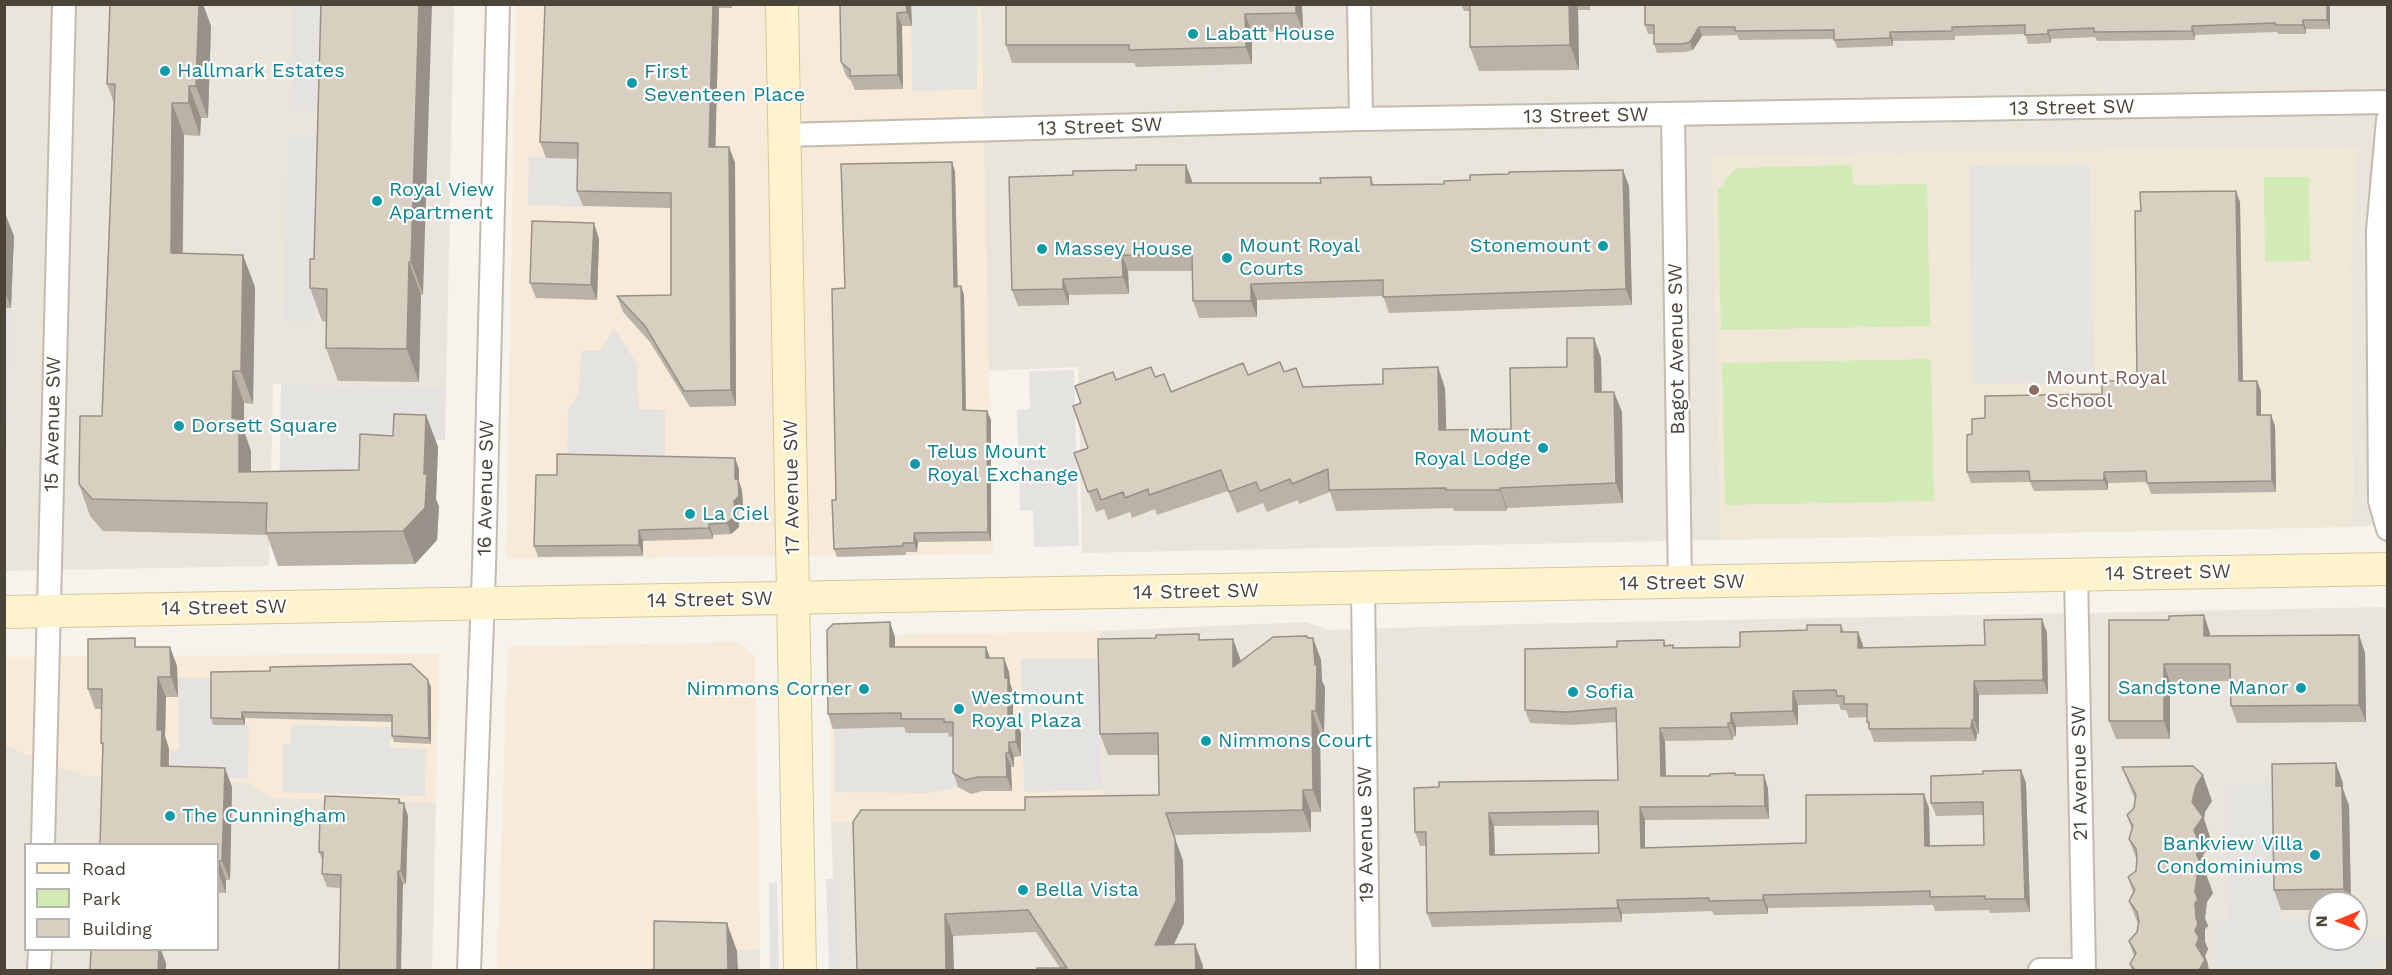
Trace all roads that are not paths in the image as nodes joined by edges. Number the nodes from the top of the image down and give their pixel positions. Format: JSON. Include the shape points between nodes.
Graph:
{"nodes":[{"id":1,"x":64,"y":4,"type":"edge"},
{"id":2,"x":498,"y":4,"type":"edge"},
{"id":3,"x":782,"y":4,"type":"edge"},
{"id":4,"x":1359,"y":4,"type":"edge"},
{"id":5,"x":2388,"y":102,"type":"edge"},
{"id":6,"x":1673,"y":115,"type":"junction"},
{"id":7,"x":1361,"y":120,"type":"junction"},
{"id":8,"x":2388,"y":120,"type":"edge"},
{"id":9,"x":785,"y":135,"type":"junction"},
{"id":10,"x":2388,"y":529,"type":"edge"},
{"id":11,"x":2388,"y":569,"type":"edge"},
{"id":12,"x":2076,"y":575,"type":"junction"},
{"id":13,"x":1680,"y":582,"type":"junction"},
{"id":14,"x":1363,"y":589,"type":"junction"},
{"id":15,"x":794,"y":598,"type":"junction"},
{"id":16,"x":483,"y":604,"type":"junction"},
{"id":17,"x":48,"y":611,"type":"junction"},
{"id":18,"x":4,"y":612,"type":"edge"},
{"id":19,"x":43,"y":843,"type":"edge"},
{"id":20,"x":40,"y":951,"type":"edge"},
{"id":21,"x":39,"y":970,"type":"edge"},
{"id":22,"x":470,"y":970,"type":"edge"},
{"id":23,"x":800,"y":970,"type":"edge"},
{"id":24,"x":1368,"y":970,"type":"edge"},
{"id":25,"x":2040,"y":970,"type":"edge"},
{"id":26,"x":2084,"y":970,"type":"edge"}],
"edges":[{"from":1,"to":17,"type":"street","name":"15 Avenue SW"},
{"from":2,"to":16,"type":"street","name":"16 Avenue SW"},
{"from":3,"to":9,"type":"main road","name":"17 Avenue SW"},
{"from":4,"to":7,"type":"street"},
{"from":5,"to":6,"type":"street","name":"13 Street SW"},
{"from":6,"to":7,"type":"street","name":"13 Street SW"},
{"from":6,"to":13,"type":"street","name":"Bagot Avenue SW"},
{"from":7,"to":9,"type":"street","name":"13 Street SW"},
{"from":8,"to":10,"type":"street","via":[[2378,231],[2380,501]]},
{"from":9,"to":15,"type":"main road","name":"17 Avenue SW"},
{"from":11,"to":12,"type":"main road","name":"14 Street SW"},
{"from":12,"to":13,"type":"main road","name":"14 Street SW"},
{"from":12,"to":26,"type":"street","name":"21 Avenue SW"},
{"from":13,"to":14,"type":"main road","name":"14 Street SW"},
{"from":14,"to":15,"type":"main road","name":"14 Street SW"},
{"from":14,"to":24,"type":"street","name":"19 Avenue SW"},
{"from":15,"to":16,"type":"main road","name":"14 Street SW"},
{"from":15,"to":23,"type":"main road","name":"17 Avenue SW"},
{"from":16,"to":17,"type":"main road","name":"14 Street SW"},
{"from":16,"to":22,"type":"street","name":"16 Avenue SW"},
{"from":17,"to":18,"type":"main road","name":"14 Street SW"},
{"from":17,"to":19,"type":"street","name":"15 Avenue SW"},
{"from":20,"to":21,"type":"street"},
{"from":25,"to":26,"type":"street"}]}
